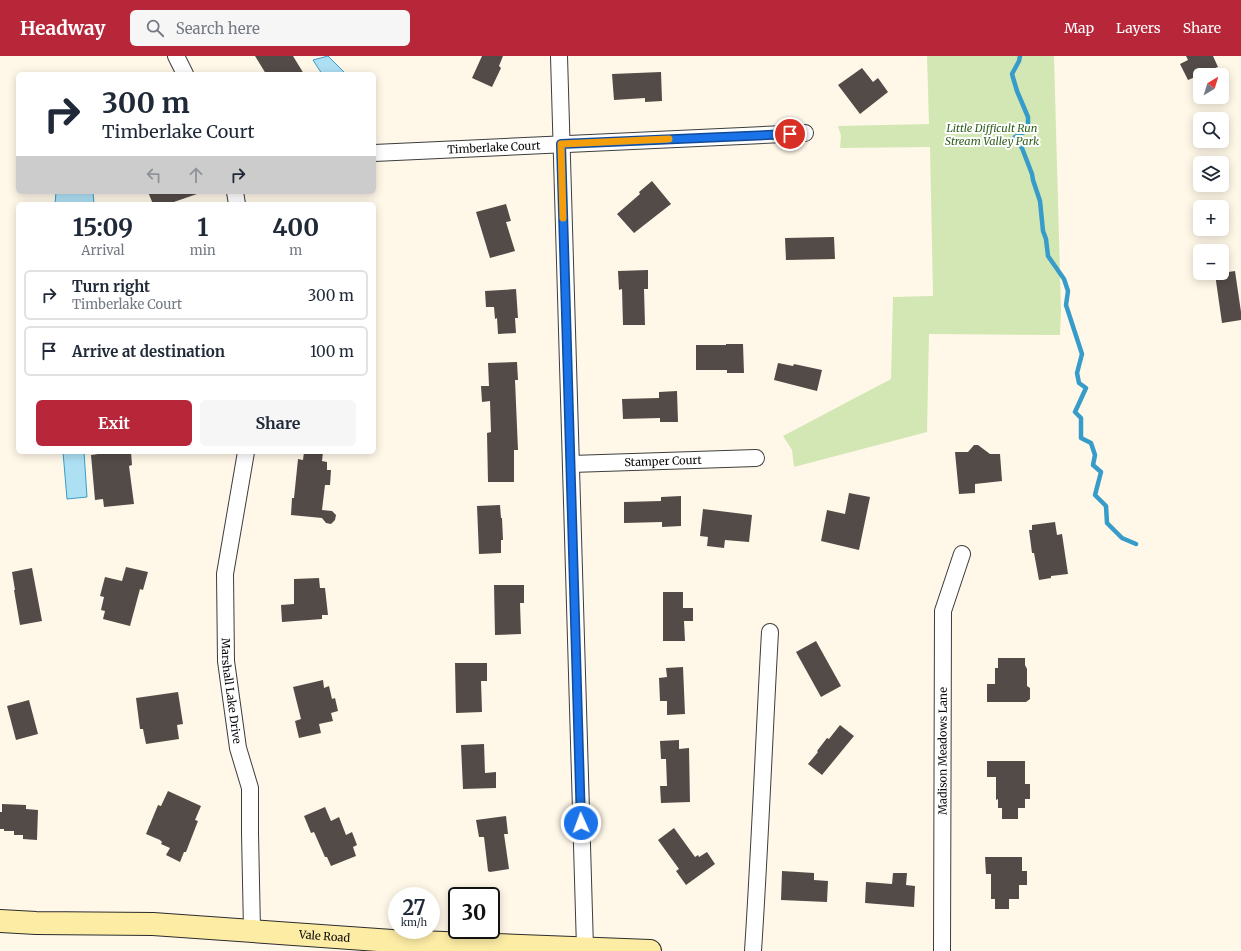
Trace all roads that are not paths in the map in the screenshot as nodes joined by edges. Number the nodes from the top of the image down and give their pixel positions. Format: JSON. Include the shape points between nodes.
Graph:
{"nodes":[{"id":1,"x":176,"y":56,"type":"edge"},
{"id":2,"x":558,"y":56,"type":"edge"},
{"id":3,"x":184,"y":72,"type":"edge"},
{"id":4,"x":805,"y":133,"type":"dead end"},
{"id":5,"x":561,"y":144,"type":"junction"},
{"id":6,"x":376,"y":153,"type":"edge"},
{"id":7,"x":246,"y":454,"type":"edge"},
{"id":8,"x":756,"y":458,"type":"dead end"},
{"id":9,"x":571,"y":464,"type":"junction"},
{"id":10,"x":962,"y":554,"type":"dead end"},
{"id":11,"x":770,"y":632,"type":"dead end"},
{"id":12,"x":0,"y":921,"type":"edge"},
{"id":13,"x":252,"y":930,"type":"junction"},
{"id":14,"x":391,"y":946,"type":"edge"},
{"id":15,"x":585,"y":948,"type":"junction"},
{"id":16,"x":650,"y":951,"type":"edge"},
{"id":17,"x":753,"y":951,"type":"edge"},
{"id":18,"x":942,"y":951,"type":"edge"}],
"edges":[{"from":1,"to":3,"type":"street"},
{"from":2,"to":5,"type":"street"},
{"from":4,"to":5,"type":"street","name":"Timberlake Court"},
{"from":5,"to":6,"type":"street","name":"Timberlake Court"},
{"from":5,"to":9,"type":"street"},
{"from":7,"to":13,"type":"street","name":"Marshall Lake Drive","via":[[225,574],[226,661],[238,748],[250,788]]},
{"from":8,"to":9,"type":"street","name":"Stamper Court"},
{"from":9,"to":15,"type":"street"},
{"from":10,"to":18,"type":"street","name":"Madison Meadows Lane","via":[[943,611]]},
{"from":11,"to":17,"type":"street"},
{"from":12,"to":13,"type":"main road","name":"Vale Road","via":[[153,924]]},
{"from":13,"to":14,"type":"main road","name":"Vale Road"},
{"from":14,"to":15,"type":"main road","name":"Vale Road"},
{"from":15,"to":16,"type":"main road","name":"Vale Road"}]}
